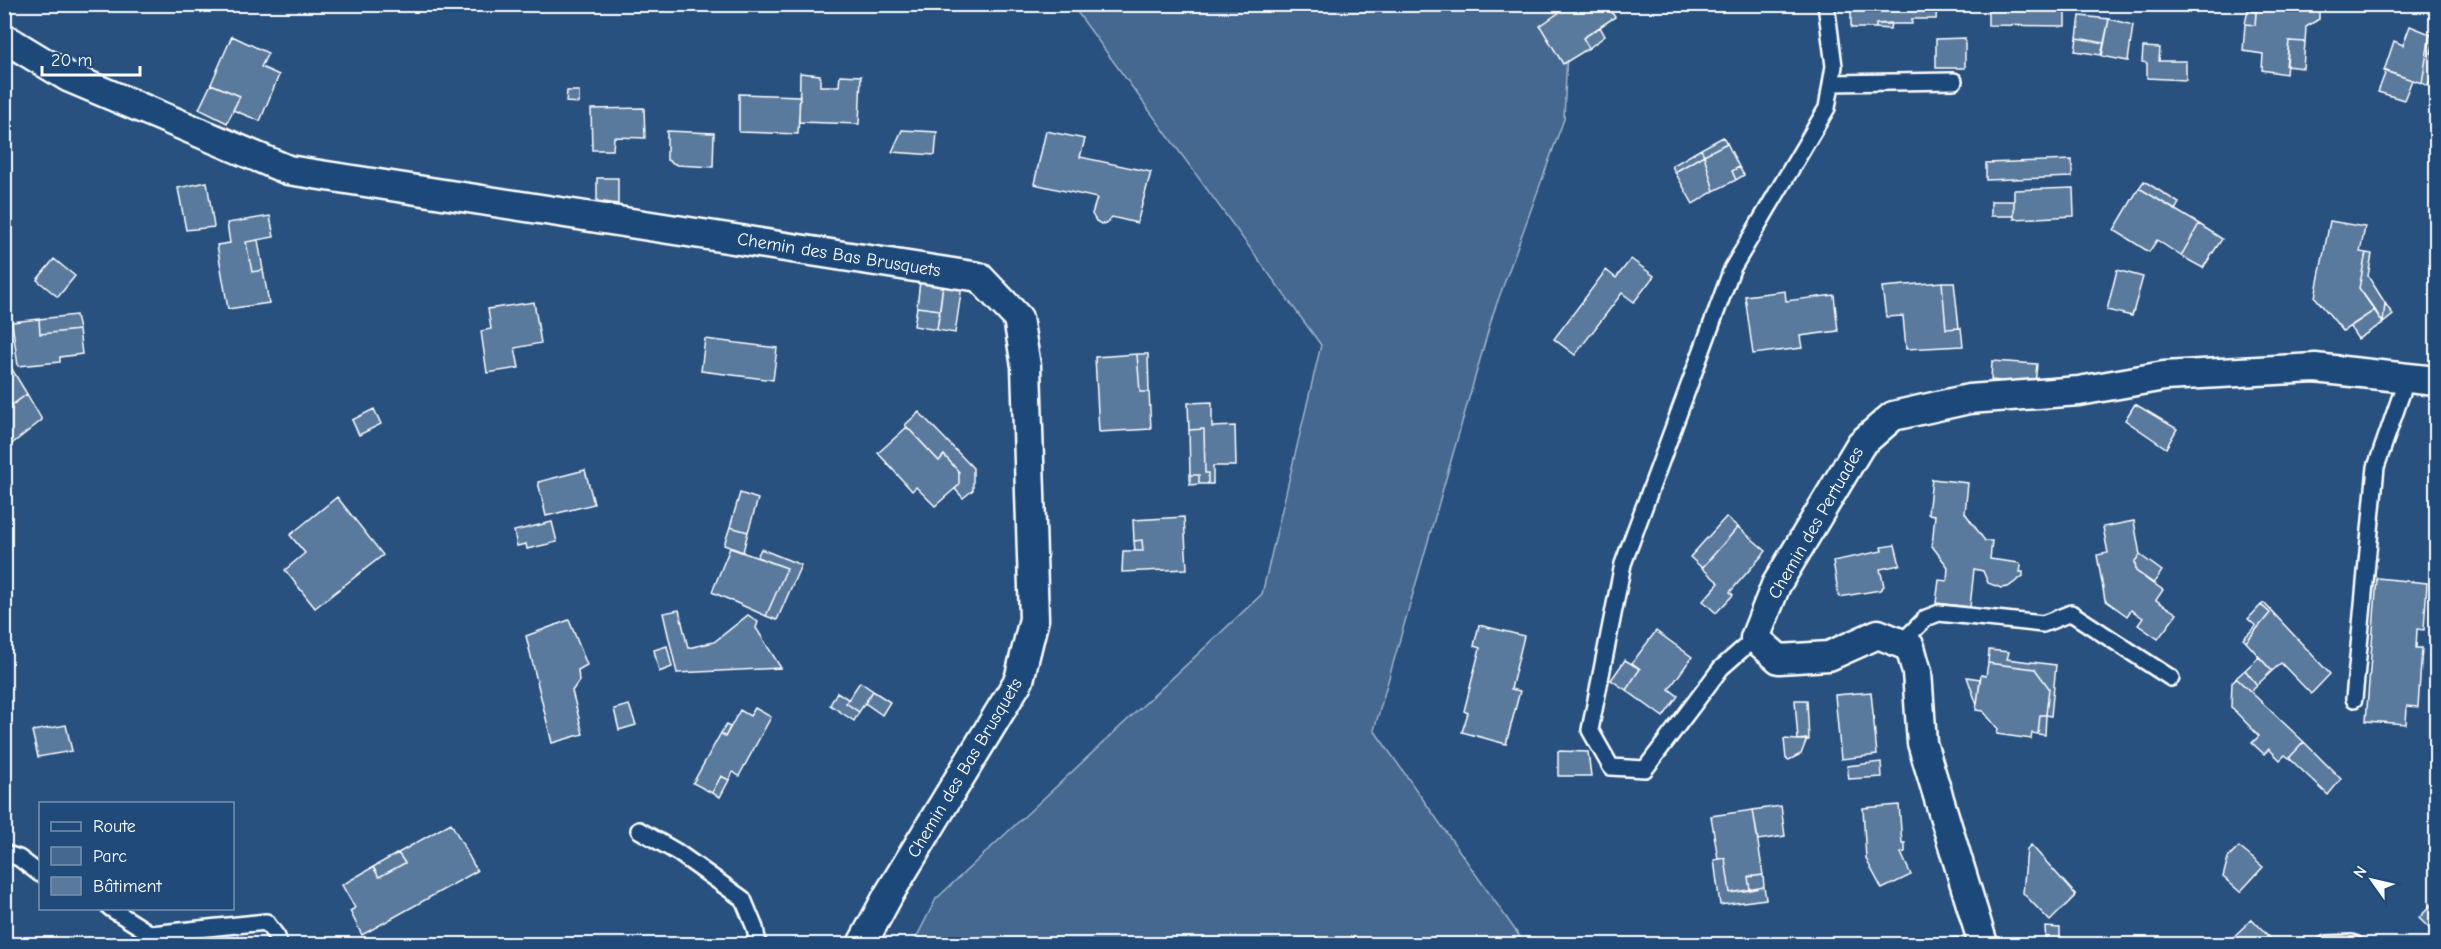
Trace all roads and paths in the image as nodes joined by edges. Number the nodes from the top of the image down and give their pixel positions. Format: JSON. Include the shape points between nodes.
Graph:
{"nodes":[{"id":1,"x":1826,"y":4,"type":"edge"},
{"id":2,"x":4,"y":38,"type":"edge"},
{"id":3,"x":1954,"y":81,"type":"dead end"},
{"id":4,"x":1832,"y":83,"type":"junction"},
{"id":5,"x":2407,"y":378,"type":"junction"},
{"id":6,"x":2436,"y":381,"type":"edge"},
{"id":7,"x":1755,"y":638,"type":"junction"},
{"id":8,"x":1901,"y":643,"type":"junction"},
{"id":9,"x":2171,"y":678,"type":"dead end"},
{"id":10,"x":2354,"y":699,"type":"dead end"},
{"id":11,"x":639,"y":830,"type":"dead end"},
{"id":12,"x":4,"y":853,"type":"edge"},
{"id":13,"x":39,"y":873,"type":"edge"},
{"id":14,"x":112,"y":910,"type":"edge"},
{"id":15,"x":279,"y":945,"type":"edge"},
{"id":16,"x":758,"y":945,"type":"edge"},
{"id":17,"x":862,"y":945,"type":"edge"},
{"id":18,"x":1983,"y":945,"type":"edge"},
{"id":19,"x":2326,"y":945,"type":"edge"},
{"id":20,"x":2355,"y":945,"type":"edge"}],
"edges":[{"from":1,"to":4,"type":"lane","via":[[1834,66]]},
{"from":2,"to":17,"type":"street","name":"Chemin des Bas Brusquets","via":[[68,77],[288,170],[979,277],[1018,318],[1026,366],[1034,619],[1019,680]]},
{"from":3,"to":4,"type":"lane"},
{"from":4,"to":7,"type":"lane","via":[[1827,108],[1732,269],[1623,564],[1590,730],[1611,767],[1645,769],[1721,668]]},
{"from":5,"to":6,"type":"street","name":"Chemin des Pertuades"},
{"from":5,"to":7,"type":"street","name":"Chemin des Pertuades","via":[[2315,368],[2164,376],[2079,391],[1969,399],[1893,416],[1861,444],[1776,585]]},
{"from":5,"to":10,"type":"lane","via":[[2376,467]]},
{"from":7,"to":8,"type":"street","via":[[1779,659],[1829,656],[1878,634]]},
{"from":8,"to":9,"type":"lane","via":[[1926,618],[1939,613],[2043,624],[2071,613]]},
{"from":8,"to":18,"type":"street","via":[[1910,647],[1917,672],[1922,743]]},
{"from":11,"to":16,"type":"lane","via":[[743,899]]},
{"from":12,"to":13,"type":"lane","via":[[19,858]]},
{"from":14,"to":15,"type":"lane","via":[[151,934],[266,922]]},
{"from":19,"to":20,"type":"lane"}]}
